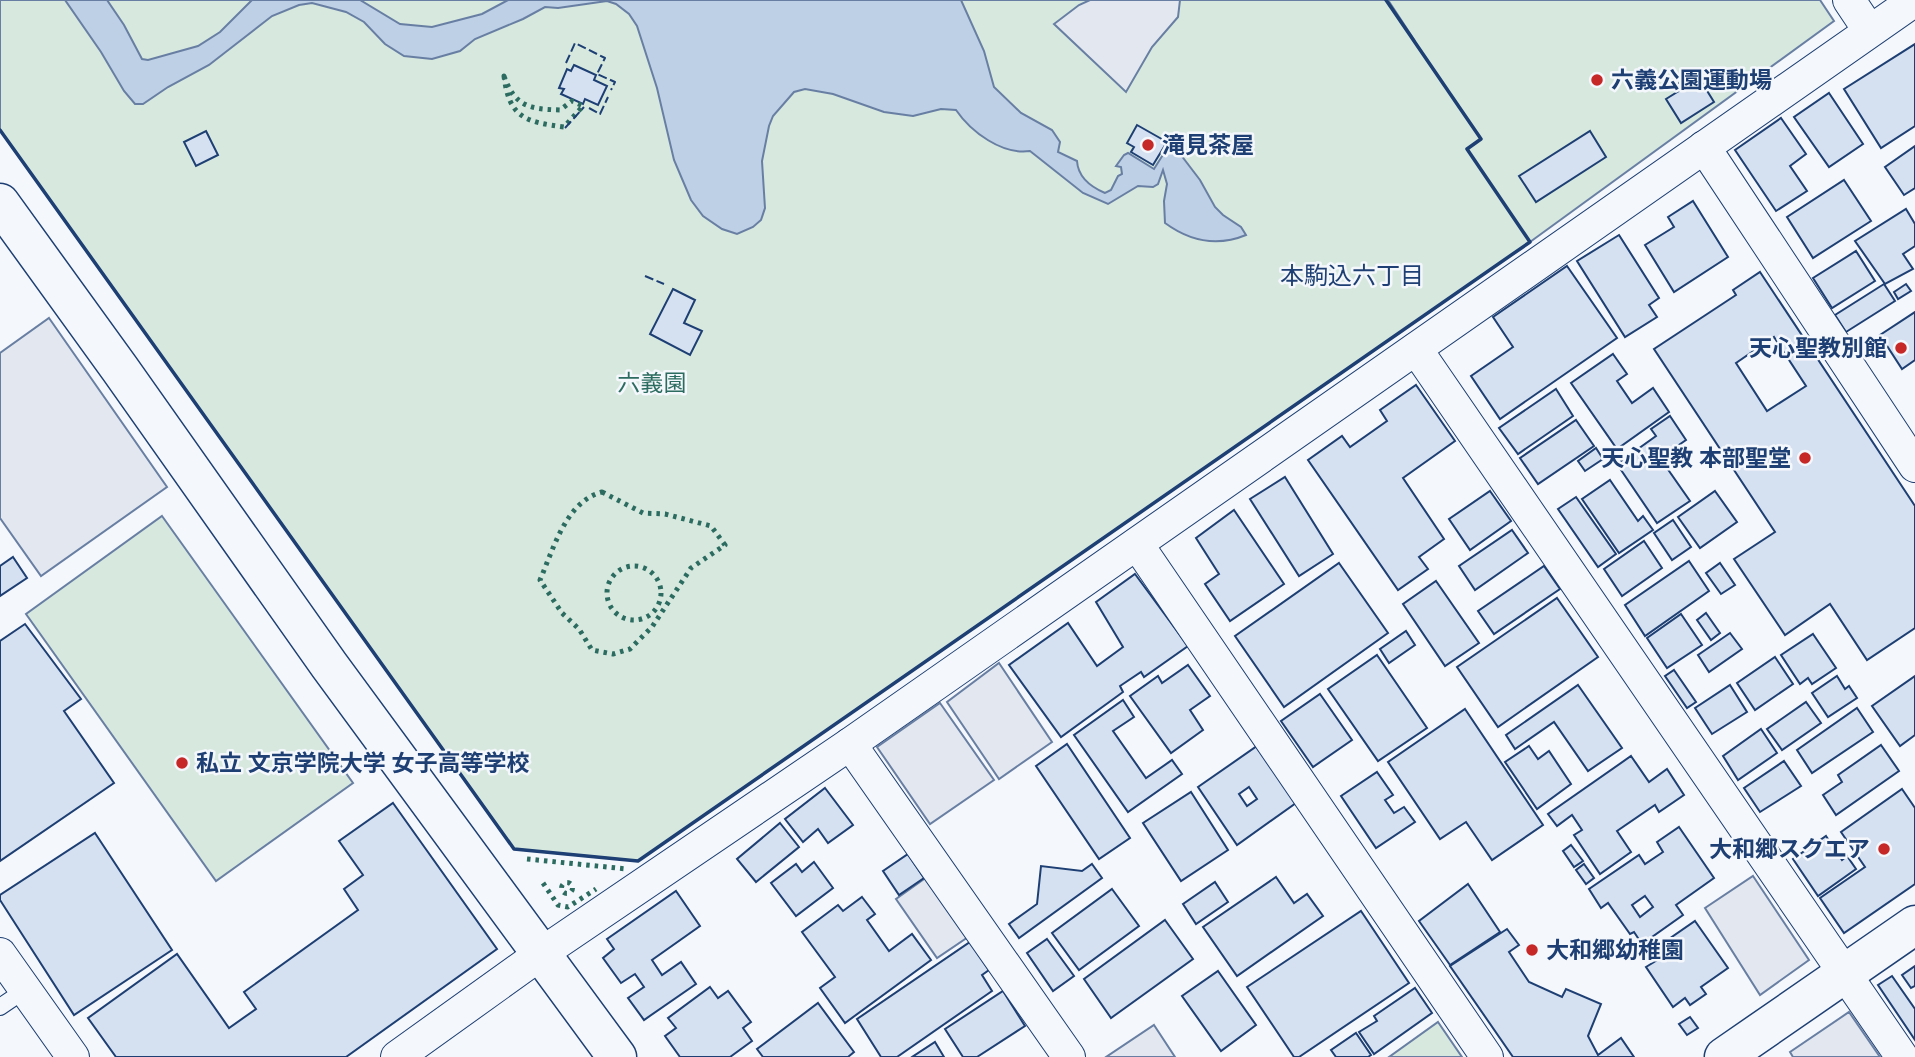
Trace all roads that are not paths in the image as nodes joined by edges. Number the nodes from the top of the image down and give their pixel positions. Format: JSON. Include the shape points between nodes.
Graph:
{"nodes":[{"id":1,"x":1849,"y":0,"type":"edge"},
{"id":2,"x":1915,"y":0,"type":"edge"},
{"id":3,"x":1869,"y":30,"type":"junction"},
{"id":4,"x":1704,"y":147,"type":"junction"},
{"id":5,"x":0,"y":203,"type":"edge"},
{"id":6,"x":1416,"y":349,"type":"junction"},
{"id":7,"x":1915,"y":466,"type":"edge"},
{"id":8,"x":1138,"y":544,"type":"junction"},
{"id":9,"x":850,"y":744,"type":"junction"},
{"id":10,"x":1915,"y":925,"type":"edge"},
{"id":11,"x":542,"y":953,"type":"junction"},
{"id":12,"x":0,"y":954,"type":"edge"},
{"id":13,"x":1845,"y":973,"type":"junction"},
{"id":14,"x":13,"y":998,"type":"edge"},
{"id":15,"x":73,"y":1057,"type":"edge"},
{"id":16,"x":397,"y":1057,"type":"edge"},
{"id":17,"x":617,"y":1057,"type":"edge"},
{"id":18,"x":1069,"y":1057,"type":"edge"},
{"id":19,"x":1487,"y":1057,"type":"edge"},
{"id":20,"x":1724,"y":1057,"type":"edge"},
{"id":21,"x":1902,"y":1057,"type":"edge"}],
"edges":[{"from":1,"to":3,"type":"street"},
{"from":2,"to":3,"type":"street"},
{"from":3,"to":4,"type":"street"},
{"from":4,"to":6,"type":"street"},
{"from":4,"to":7,"type":"street"},
{"from":5,"to":11,"type":"street","via":[[329,665]]},
{"from":6,"to":8,"type":"street"},
{"from":6,"to":13,"type":"street"},
{"from":8,"to":9,"type":"street"},
{"from":8,"to":19,"type":"street"},
{"from":9,"to":11,"type":"street"},
{"from":9,"to":18,"type":"street"},
{"from":10,"to":13,"type":"street"},
{"from":11,"to":16,"type":"street"},
{"from":11,"to":17,"type":"street"},
{"from":12,"to":14,"type":"street"},
{"from":13,"to":20,"type":"street"},
{"from":13,"to":21,"type":"street"},
{"from":14,"to":15,"type":"street"}]}
